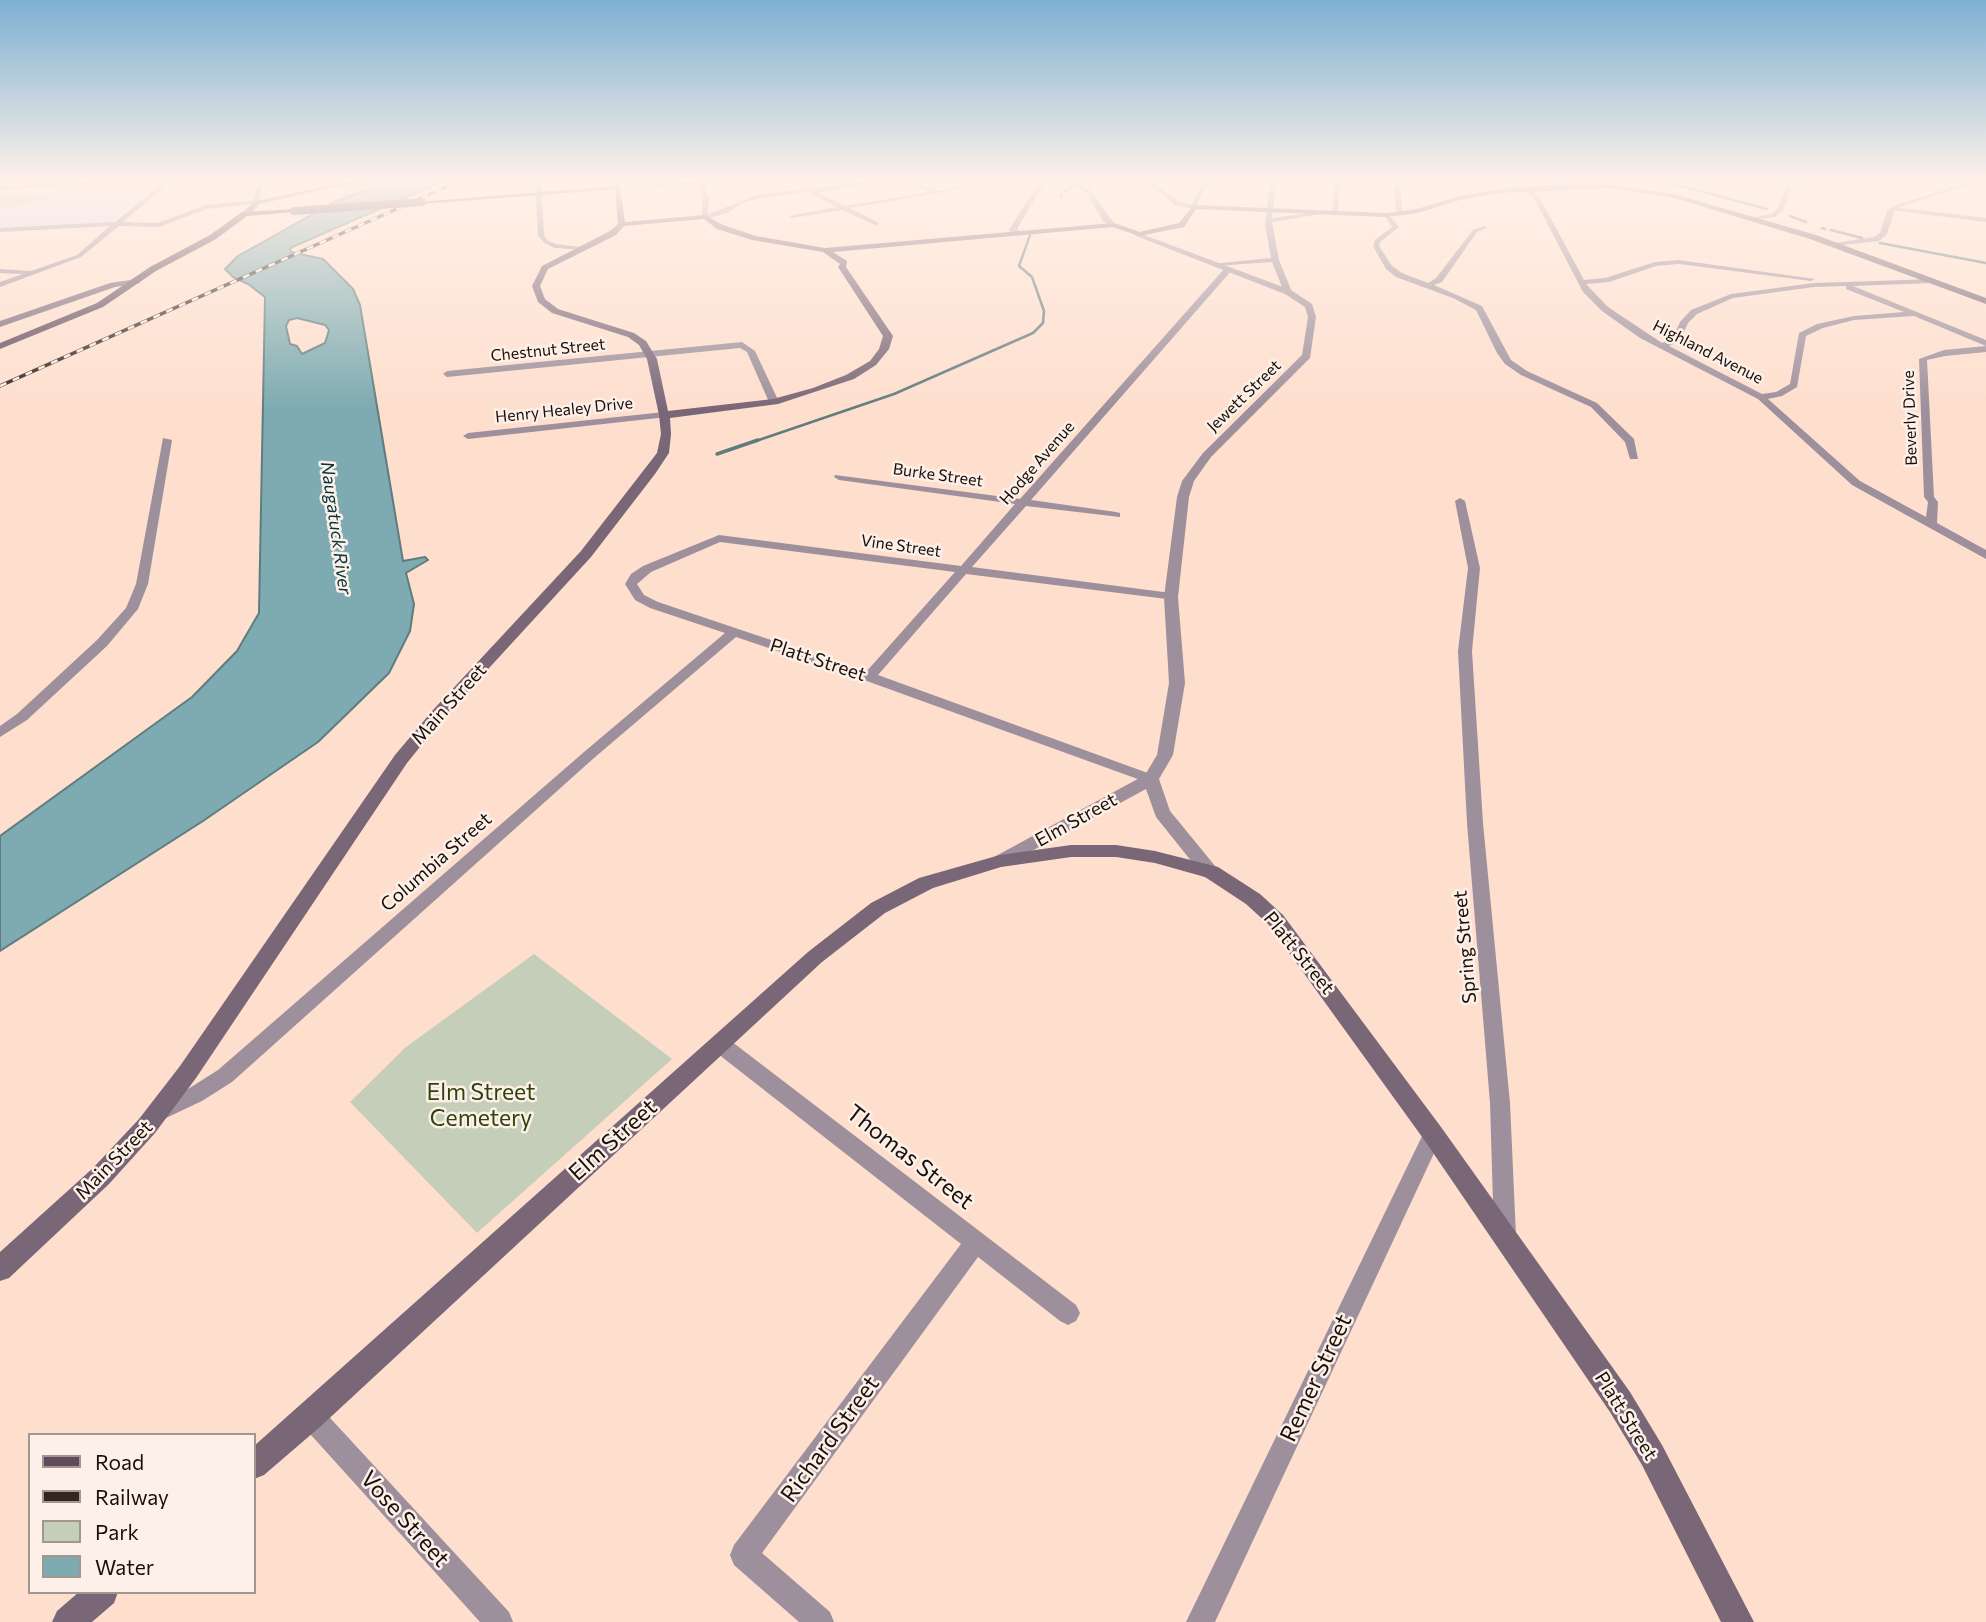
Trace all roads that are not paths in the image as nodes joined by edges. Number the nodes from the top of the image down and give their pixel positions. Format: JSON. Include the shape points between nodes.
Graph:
{"nodes":[{"id":1,"x":75,"y":258,"type":"edge"},
{"id":2,"x":174,"y":258,"type":"edge"},
{"id":3,"x":562,"y":258,"type":"edge"},
{"id":4,"x":828,"y":258,"type":"edge"},
{"id":5,"x":1198,"y":258,"type":"edge"},
{"id":6,"x":1384,"y":258,"type":"edge"},
{"id":7,"x":1455,"y":258,"type":"edge"},
{"id":8,"x":1569,"y":258,"type":"edge"},
{"id":9,"x":1869,"y":258,"type":"edge"},
{"id":10,"x":1275,"y":260,"type":"joint"},
{"id":11,"x":1214,"y":264,"type":"junction"},
{"id":12,"x":1228,"y":270,"type":"junction"},
{"id":13,"x":0,"y":271,"type":"edge"},
{"id":14,"x":37,"y":272,"type":"junction"},
{"id":15,"x":137,"y":281,"type":"junction"},
{"id":16,"x":1931,"y":281,"type":"junction"},
{"id":17,"x":1582,"y":282,"type":"junction"},
{"id":18,"x":1830,"y":284,"type":"junction"},
{"id":19,"x":1842,"y":284,"type":"junction"},
{"id":20,"x":0,"y":285,"type":"edge"},
{"id":21,"x":1428,"y":286,"type":"junction"},
{"id":22,"x":127,"y":288,"type":"junction"},
{"id":23,"x":96,"y":292,"type":"junction"},
{"id":24,"x":1288,"y":292,"type":"junction"},
{"id":25,"x":1986,"y":301,"type":"edge"},
{"id":26,"x":1913,"y":314,"type":"junction"},
{"id":27,"x":0,"y":324,"type":"edge"},
{"id":28,"x":1986,"y":343,"type":"edge"},
{"id":29,"x":0,"y":346,"type":"edge"},
{"id":30,"x":1662,"y":346,"type":"junction"},
{"id":31,"x":1986,"y":349,"type":"edge"},
{"id":32,"x":651,"y":353,"type":"junction"},
{"id":33,"x":447,"y":374,"type":"dead end"},
{"id":34,"x":1761,"y":397,"type":"junction"},
{"id":35,"x":774,"y":402,"type":"junction"},
{"id":36,"x":664,"y":415,"type":"junction"},
{"id":37,"x":468,"y":436,"type":"dead end"},
{"id":38,"x":167,"y":440,"type":"dead end"},
{"id":39,"x":1634,"y":457,"type":"dead end"},
{"id":40,"x":839,"y":477,"type":"dead end"},
{"id":41,"x":1929,"y":497,"type":"junction"},
{"id":42,"x":1460,"y":501,"type":"dead end"},
{"id":43,"x":1887,"y":501,"type":"junction"},
{"id":44,"x":1024,"y":503,"type":"junction"},
{"id":45,"x":1116,"y":515,"type":"dead end"},
{"id":46,"x":1931,"y":525,"type":"junction"},
{"id":47,"x":1986,"y":555,"type":"edge"},
{"id":48,"x":964,"y":570,"type":"junction"},
{"id":49,"x":635,"y":577,"type":"joint"},
{"id":50,"x":1171,"y":597,"type":"junction"},
{"id":51,"x":733,"y":633,"type":"junction"},
{"id":52,"x":870,"y":677,"type":"junction"},
{"id":53,"x":0,"y":733,"type":"edge"},
{"id":54,"x":1151,"y":779,"type":"junction"},
{"id":55,"x":1000,"y":861,"type":"junction"},
{"id":56,"x":1211,"y":872,"type":"junction"},
{"id":57,"x":720,"y":1044,"type":"junction"},
{"id":58,"x":159,"y":1112,"type":"junction"},
{"id":59,"x":1433,"y":1133,"type":"junction"},
{"id":60,"x":1505,"y":1239,"type":"junction"},
{"id":61,"x":976,"y":1242,"type":"junction"},
{"id":62,"x":0,"y":1269,"type":"edge"},
{"id":63,"x":1068,"y":1313,"type":"dead end"},
{"id":64,"x":311,"y":1416,"type":"junction"},
{"id":65,"x":256,"y":1463,"type":"edge"},
{"id":66,"x":101,"y":1594,"type":"edge"},
{"id":67,"x":68,"y":1622,"type":"edge"},
{"id":68,"x":499,"y":1622,"type":"edge"},
{"id":69,"x":820,"y":1622,"type":"edge"},
{"id":70,"x":1200,"y":1622,"type":"edge"},
{"id":71,"x":1738,"y":1622,"type":"edge"}],
"edges":[{"from":1,"to":14,"type":"street"},
{"from":2,"to":15,"type":"main road"},
{"from":3,"to":32,"type":"main road","via":[[540,274],[536,286],[541,300],[560,313],[631,335]]},
{"from":4,"to":35,"type":"main road","via":[[842,267],[884,328],[888,336],[884,349],[873,363],[850,377]]},
{"from":5,"to":11,"type":"street","name":"Jewett Street"},
{"from":6,"to":21,"type":"street","via":[[1393,271]]},
{"from":7,"to":21,"type":"street","via":[[1439,280]]},
{"from":8,"to":17,"type":"street","name":"Highland Avenue"},
{"from":9,"to":16,"type":"main road"},
{"from":10,"to":11,"type":"street"},
{"from":10,"to":24,"type":"street"},
{"from":11,"to":12,"type":"street","name":"Jewett Street"},
{"from":12,"to":24,"type":"street","name":"Jewett Street"},
{"from":12,"to":44,"type":"street","name":"Hodge Avenue"},
{"from":13,"to":14,"type":"street"},
{"from":14,"to":20,"type":"street"},
{"from":15,"to":22,"type":"main road"},
{"from":15,"to":23,"type":"main road"},
{"from":16,"to":19,"type":"street"},
{"from":16,"to":25,"type":"main road"},
{"from":17,"to":18,"type":"street","via":[[1679,262]]},
{"from":17,"to":30,"type":"street","name":"Highland Avenue","via":[[1594,300]]},
{"from":18,"to":19,"type":"street"},
{"from":18,"to":30,"type":"street","via":[[1716,300],[1694,312],[1676,339]]},
{"from":19,"to":26,"type":"street"},
{"from":21,"to":39,"type":"street","via":[[1479,308],[1508,362],[1594,405],[1630,441]]},
{"from":22,"to":23,"type":"main road"},
{"from":22,"to":29,"type":"main road","via":[[74,318]]},
{"from":23,"to":27,"type":"main road"},
{"from":24,"to":50,"type":"street","name":"Jewett Street","via":[[1309,306],[1307,356],[1196,468],[1183,497]]},
{"from":26,"to":28,"type":"street"},
{"from":26,"to":34,"type":"street","via":[[1854,318],[1802,335],[1794,385]]},
{"from":30,"to":34,"type":"street","name":"Highland Avenue"},
{"from":31,"to":41,"type":"street","name":"Beverly Drive","via":[[1923,359]]},
{"from":32,"to":33,"type":"street","name":"Chestnut Street"},
{"from":32,"to":35,"type":"street","name":"Chestnut Street","via":[[749,347]]},
{"from":32,"to":36,"type":"main road","name":"Main Street"},
{"from":34,"to":43,"type":"street","name":"Highland Avenue","via":[[1847,476]]},
{"from":35,"to":36,"type":"main road"},
{"from":36,"to":37,"type":"street","name":"Henry Healey Drive"},
{"from":36,"to":58,"type":"main road","name":"Main Street","via":[[663,453],[651,472],[586,554],[401,759]]},
{"from":38,"to":53,"type":"street","via":[[142,584],[132,608],[103,643]]},
{"from":40,"to":44,"type":"street","name":"Burke Street"},
{"from":41,"to":43,"type":"street"},
{"from":41,"to":46,"type":"street","name":"Beverly Drive","via":[[1933,502]]},
{"from":42,"to":60,"type":"street","name":"Spring Street","via":[[1474,568],[1465,651],[1500,1103]]},
{"from":43,"to":46,"type":"street","name":"Highland Avenue"},
{"from":44,"to":45,"type":"street","name":"Burke Street"},
{"from":44,"to":48,"type":"street","name":"Hodge Avenue"},
{"from":46,"to":47,"type":"street","name":"Highland Avenue"},
{"from":48,"to":49,"type":"street","name":"Vine Street","via":[[719,538]]},
{"from":48,"to":50,"type":"street","name":"Vine Street"},
{"from":48,"to":52,"type":"street","name":"Hodge Avenue"},
{"from":49,"to":51,"type":"street","name":"Platt Street","via":[[631,587],[639,597]]},
{"from":50,"to":54,"type":"street","name":"Jewett Street","via":[[1177,682],[1165,755]]},
{"from":51,"to":52,"type":"street","name":"Platt Street"},
{"from":51,"to":58,"type":"street","name":"Columbia Street","via":[[225,1076]]},
{"from":52,"to":54,"type":"street","name":"Platt Street"},
{"from":54,"to":55,"type":"street","name":"Elm Street"},
{"from":54,"to":56,"type":"street","name":"Platt Street","via":[[1162,813]]},
{"from":55,"to":56,"type":"main road","name":"Elm Street","via":[[1096,850],[1145,855]]},
{"from":55,"to":57,"type":"main road","name":"Elm Street","via":[[926,883],[878,908],[815,957]]},
{"from":56,"to":59,"type":"main road","name":"Platt Street","via":[[1276,920]]},
{"from":57,"to":61,"type":"street","name":"Thomas Street"},
{"from":57,"to":64,"type":"main road","name":"Elm Street"},
{"from":58,"to":62,"type":"main road","name":"Main Street","via":[[101,1176]]},
{"from":59,"to":60,"type":"main road","name":"Platt Street"},
{"from":59,"to":70,"type":"street","name":"Remer Street"},
{"from":60,"to":71,"type":"main road","name":"Platt Street","via":[[1627,1413]]},
{"from":61,"to":63,"type":"street","name":"Thomas Street"},
{"from":61,"to":69,"type":"street","name":"Richard Street","via":[[744,1555]]},
{"from":64,"to":65,"type":"main road","name":"Elm Street"},
{"from":64,"to":68,"type":"street","name":"Vose Street"},
{"from":66,"to":67,"type":"main road"}]}
